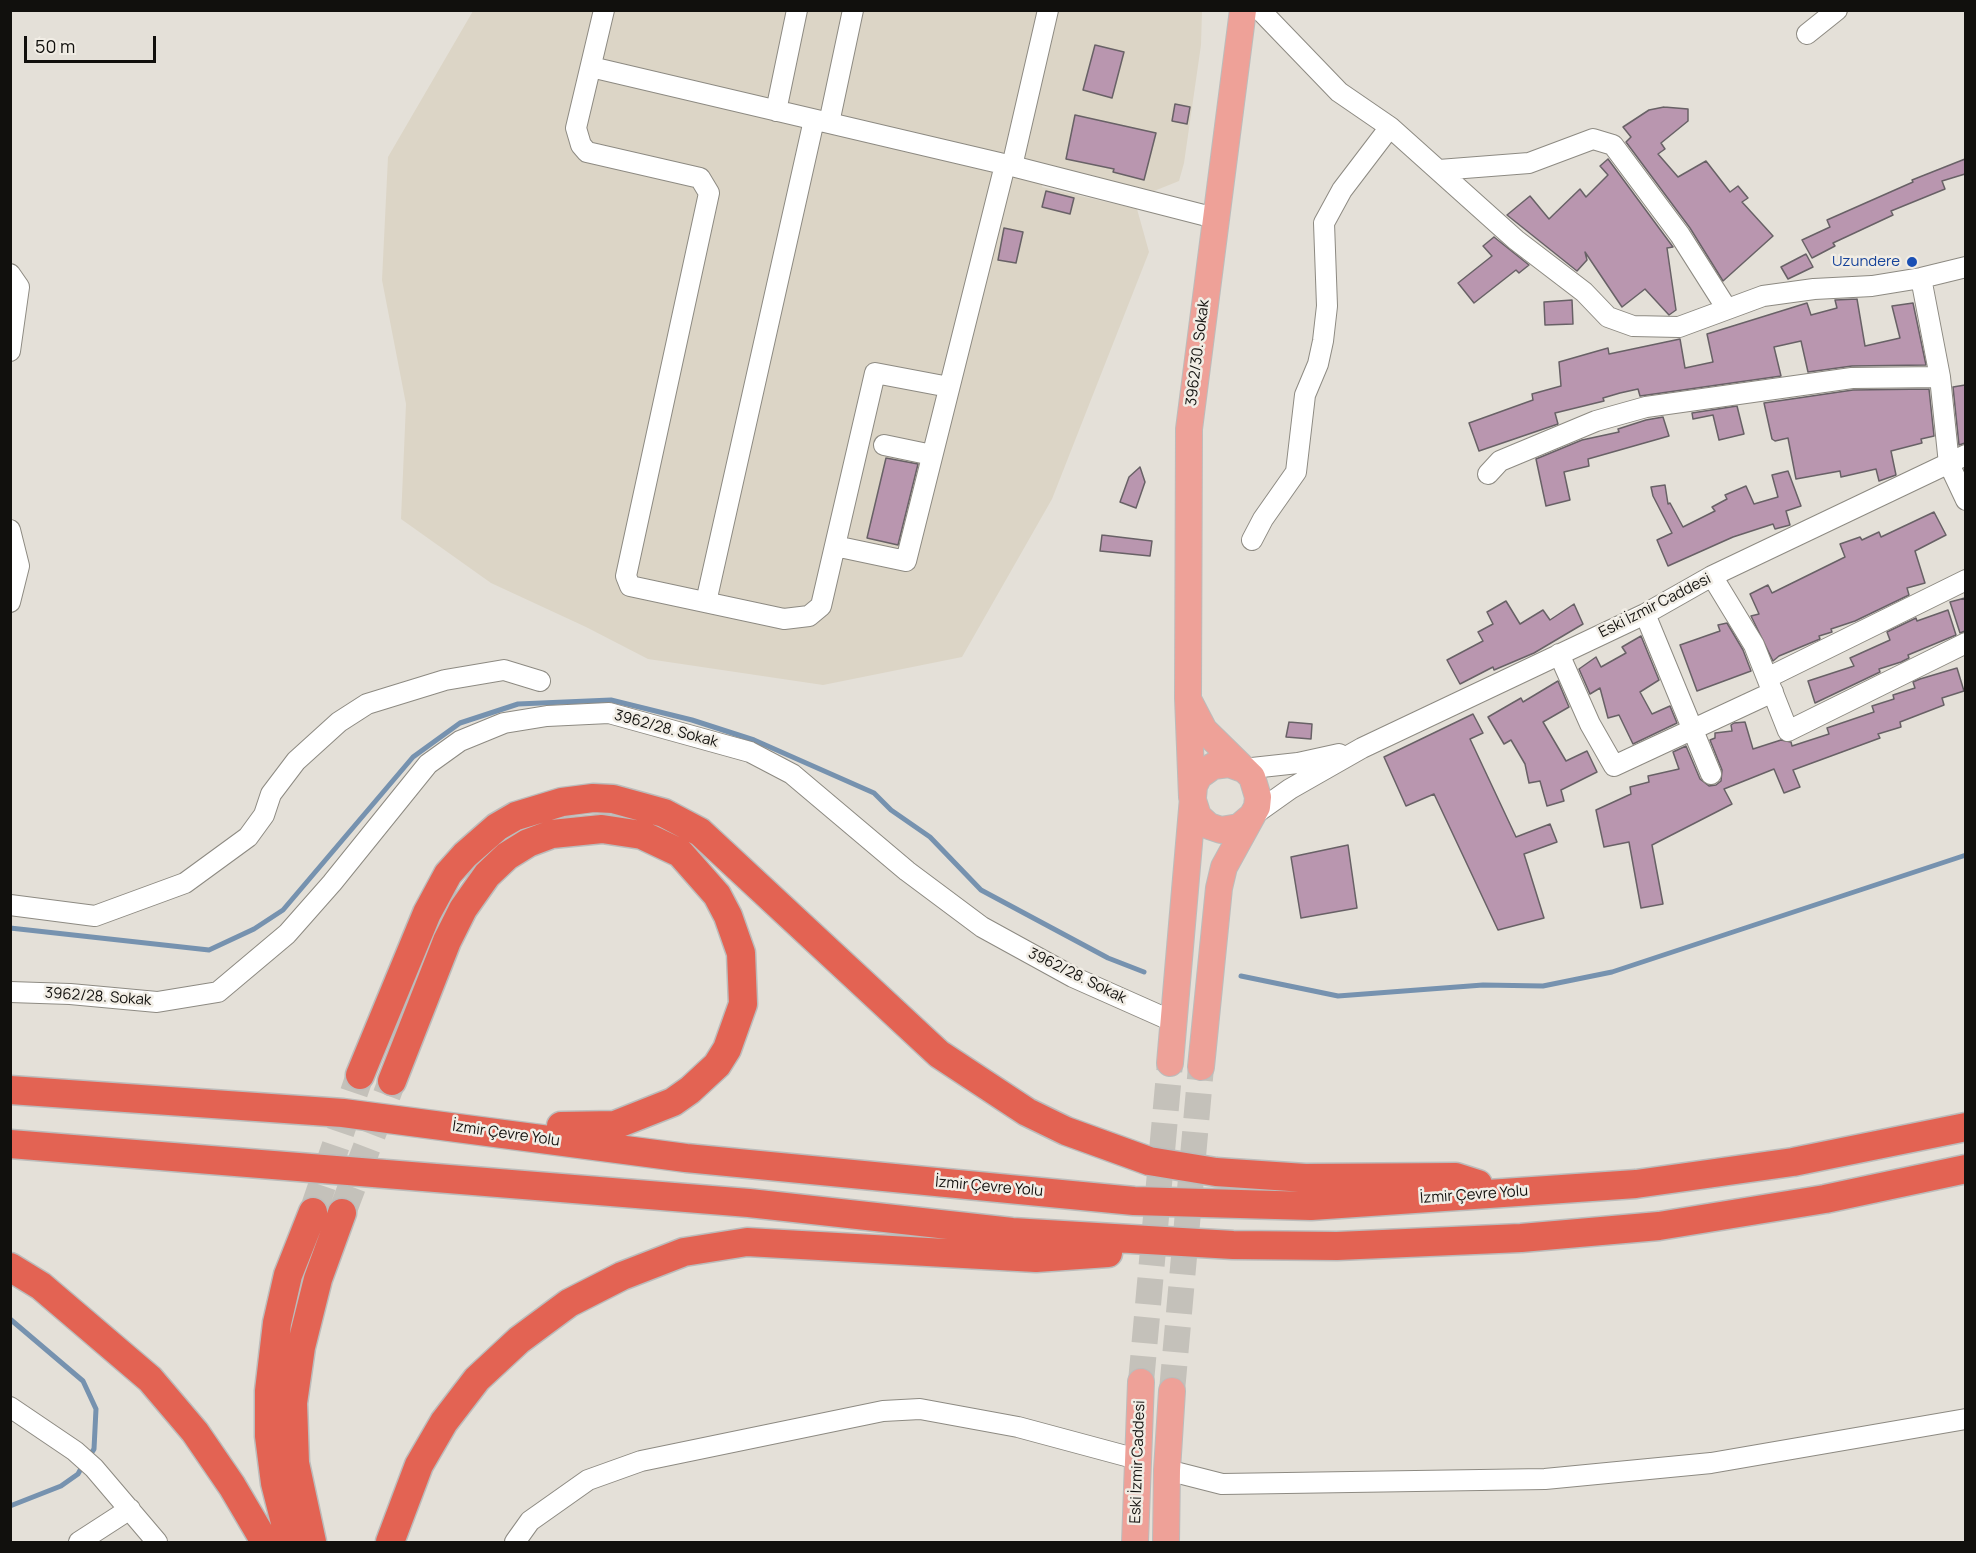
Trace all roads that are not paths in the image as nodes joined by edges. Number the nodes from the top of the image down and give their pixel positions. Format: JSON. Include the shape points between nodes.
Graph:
{"nodes":[{"id":1,"x":604,"y":10,"type":"edge"},
{"id":2,"x":796,"y":10,"type":"edge"},
{"id":3,"x":853,"y":10,"type":"edge"},
{"id":4,"x":1048,"y":10,"type":"edge"},
{"id":5,"x":1243,"y":10,"type":"edge"},
{"id":6,"x":1260,"y":10,"type":"edge"},
{"id":7,"x":1837,"y":10,"type":"edge"},
{"id":8,"x":1807,"y":34,"type":"dead end"},
{"id":9,"x":591,"y":67,"type":"junction"},
{"id":10,"x":776,"y":111,"type":"junction"},
{"id":11,"x":822,"y":122,"type":"junction"},
{"id":12,"x":1390,"y":127,"type":"junction"},
{"id":13,"x":1009,"y":166,"type":"junction"},
{"id":14,"x":1439,"y":170,"type":"junction"},
{"id":15,"x":1215,"y":218,"type":"junction"},
{"id":16,"x":1965,"y":267,"type":"edge"},
{"id":17,"x":10,"y":274,"type":"edge"},
{"id":18,"x":1921,"y":278,"type":"junction"},
{"id":19,"x":1727,"y":309,"type":"junction"},
{"id":20,"x":10,"y":351,"type":"edge"},
{"id":21,"x":1940,"y":377,"type":"junction"},
{"id":22,"x":949,"y":387,"type":"junction"},
{"id":23,"x":884,"y":445,"type":"dead end"},
{"id":24,"x":932,"y":455,"type":"junction"},
{"id":25,"x":1957,"y":460,"type":"edge"},
{"id":26,"x":1488,"y":474,"type":"dead end"},
{"id":27,"x":1965,"y":500,"type":"edge"},
{"id":28,"x":10,"y":530,"type":"edge"},
{"id":29,"x":1252,"y":540,"type":"dead end"},
{"id":30,"x":835,"y":546,"type":"junction"},
{"id":31,"x":1712,"y":576,"type":"junction"},
{"id":32,"x":1965,"y":580,"type":"edge"},
{"id":33,"x":10,"y":602,"type":"edge"},
{"id":34,"x":706,"y":602,"type":"junction"},
{"id":35,"x":1644,"y":614,"type":"junction"},
{"id":36,"x":1965,"y":643,"type":"edge"},
{"id":37,"x":1559,"y":654,"type":"junction"},
{"id":38,"x":540,"y":681,"type":"dead end"},
{"id":39,"x":1770,"y":685,"type":"junction"},
{"id":40,"x":1188,"y":698,"type":"junction"},
{"id":41,"x":1692,"y":730,"type":"junction"},
{"id":42,"x":1362,"y":748,"type":"junction"},
{"id":43,"x":1243,"y":769,"type":"junction"},
{"id":44,"x":1711,"y":774,"type":"dead end"},
{"id":45,"x":1192,"y":797,"type":"junction"},
{"id":46,"x":1252,"y":816,"type":"junction"},
{"id":47,"x":10,"y":905,"type":"edge"},
{"id":48,"x":10,"y":992,"type":"edge"},
{"id":49,"x":1172,"y":1021,"type":"junction"},
{"id":50,"x":1170,"y":1063,"type":"tunnel mouth"},
{"id":51,"x":1201,"y":1067,"type":"tunnel mouth"},
{"id":52,"x":360,"y":1075,"type":"tunnel mouth"},
{"id":53,"x":392,"y":1081,"type":"tunnel mouth"},
{"id":54,"x":10,"y":1090,"type":"edge"},
{"id":55,"x":343,"y":1113,"type":"junction"},
{"id":56,"x":1965,"y":1127,"type":"edge"},
{"id":57,"x":10,"y":1144,"type":"edge"},
{"id":58,"x":1965,"y":1169,"type":"edge"},
{"id":59,"x":1506,"y":1193,"type":"junction"},
{"id":60,"x":313,"y":1212,"type":"tunnel mouth"},
{"id":61,"x":342,"y":1213,"type":"tunnel mouth"},
{"id":62,"x":1233,"y":1245,"type":"junction"},
{"id":63,"x":10,"y":1267,"type":"edge"},
{"id":64,"x":1141,"y":1382,"type":"tunnel mouth"},
{"id":65,"x":1172,"y":1391,"type":"tunnel mouth"},
{"id":66,"x":10,"y":1407,"type":"edge"},
{"id":67,"x":1965,"y":1419,"type":"edge"},
{"id":68,"x":1137,"y":1459,"type":"junction"},
{"id":69,"x":1167,"y":1470,"type":"junction"},
{"id":70,"x":130,"y":1509,"type":"junction"},
{"id":71,"x":79,"y":1542,"type":"edge"},
{"id":72,"x":157,"y":1542,"type":"edge"},
{"id":73,"x":265,"y":1542,"type":"edge"},
{"id":74,"x":290,"y":1542,"type":"edge"},
{"id":75,"x":312,"y":1542,"type":"edge"},
{"id":76,"x":390,"y":1542,"type":"edge"},
{"id":77,"x":515,"y":1542,"type":"edge"},
{"id":78,"x":1136,"y":1542,"type":"edge"},
{"id":79,"x":1166,"y":1542,"type":"edge"}],
"edges":[{"from":1,"to":9,"type":"street"},
{"from":2,"to":10,"type":"street"},
{"from":3,"to":11,"type":"street"},
{"from":4,"to":13,"type":"street"},
{"from":5,"to":15,"type":"main road","name":"3962/30. Sokak"},
{"from":6,"to":12,"type":"street","via":[[1339,92]]},
{"from":7,"to":8,"type":"street"},
{"from":9,"to":10,"type":"street"},
{"from":9,"to":34,"type":"street","via":[[576,129],[587,152],[700,178],[709,193],[626,576],[630,586]]},
{"from":10,"to":11,"type":"street"},
{"from":11,"to":13,"type":"street"},
{"from":11,"to":34,"type":"street"},
{"from":12,"to":14,"type":"street"},
{"from":12,"to":29,"type":"street","via":[[1342,190],[1324,223],[1323,341],[1305,395],[1296,472]]},
{"from":13,"to":15,"type":"street"},
{"from":13,"to":22,"type":"street"},
{"from":14,"to":19,"type":"street","via":[[1516,240],[1584,292],[1608,317],[1633,326],[1679,327]]},
{"from":14,"to":19,"type":"street","via":[[1529,163],[1593,139],[1613,146],[1680,235]]},
{"from":15,"to":40,"type":"main road","name":"3962/30. Sokak","via":[[1189,429]]},
{"from":16,"to":18,"type":"street"},
{"from":17,"to":20,"type":"street","via":[[19,287]]},
{"from":18,"to":19,"type":"street","via":[[1763,296]]},
{"from":18,"to":21,"type":"street"},
{"from":21,"to":25,"type":"street"},
{"from":21,"to":26,"type":"street","via":[[1852,378],[1646,407],[1596,421],[1500,461]]},
{"from":22,"to":24,"type":"street"},
{"from":22,"to":30,"type":"street","via":[[875,373]]},
{"from":23,"to":24,"type":"street"},
{"from":24,"to":30,"type":"street","via":[[906,561]]},
{"from":25,"to":27,"type":"street"},
{"from":25,"to":31,"type":"street","name":"Eski İzmir Caddesi"},
{"from":28,"to":33,"type":"street","via":[[19,566]]},
{"from":30,"to":34,"type":"street","via":[[821,606],[809,616],[784,619]]},
{"from":31,"to":35,"type":"street","name":"Eski İzmir Caddesi"},
{"from":31,"to":39,"type":"street","via":[[1754,645]]},
{"from":32,"to":39,"type":"street"},
{"from":35,"to":37,"type":"street","name":"Eski İzmir Caddesi"},
{"from":35,"to":41,"type":"street"},
{"from":36,"to":39,"type":"street","via":[[1788,731]]},
{"from":37,"to":41,"type":"street","via":[[1590,724],[1614,766]]},
{"from":37,"to":42,"type":"street","name":"Eski İzmir Caddesi"},
{"from":38,"to":47,"type":"street","via":[[504,670],[445,680],[367,704],[339,722],[296,761],[271,794],[264,815],[248,837],[185,883],[95,916]]},
{"from":39,"to":41,"type":"street"},
{"from":40,"to":43,"type":"main road","via":[[1204,730]]},
{"from":40,"to":45,"type":"main road","name":"3962/30. Sokak"},
{"from":41,"to":44,"type":"street"},
{"from":42,"to":43,"type":"street","name":"Eski İzmir Caddesi","via":[[1298,763]]},
{"from":42,"to":46,"type":"street","name":"Eski İzmir Caddesi"},
{"from":43,"to":45,"type":"main road","via":[[1229,764],[1213,766],[1199,776]]},
{"from":43,"to":46,"type":"main road","via":[[1257,787]]},
{"from":45,"to":46,"type":"main road","via":[[1198,816],[1213,828],[1230,830]]},
{"from":45,"to":49,"type":"main road","name":"3962/30. Sokak"},
{"from":46,"to":51,"type":"main road","via":[[1224,867],[1219,888]]},
{"from":48,"to":49,"type":"street","name":"3962/28. Sokak","via":[[70,993],[157,1002],[218,992],[287,934],[428,764],[460,741],[504,723],[609,713],[750,752],[792,774],[907,871],[982,927],[1073,977]]},
{"from":49,"to":50,"type":"main road","name":"3962/30. Sokak"},
{"from":52,"to":59,"type":"highway","via":[[427,914],[448,874],[465,855],[516,816],[562,802],[613,799],[664,813],[700,832],[939,1054],[1018,1106],[1066,1131],[1176,1167],[1305,1178],[1456,1177]]},
{"from":53,"to":55,"type":"highway","via":[[464,909],[487,875],[528,843],[552,834],[602,829],[642,835],[680,854],[717,895],[741,954],[743,1004],[717,1065],[673,1102],[632,1120],[595,1127]]},
{"from":54,"to":55,"type":"highway","name":"İzmir Çevre Yolu"},
{"from":55,"to":59,"type":"highway","name":"İzmir Çevre Yolu","via":[[686,1158],[1134,1201],[1311,1206]]},
{"from":56,"to":59,"type":"highway","name":"İzmir Çevre Yolu","via":[[1793,1162],[1659,1181]]},
{"from":57,"to":62,"type":"highway","via":[[748,1203],[1012,1232]]},
{"from":58,"to":62,"type":"highway","via":[[1825,1199],[1659,1226],[1498,1239],[1337,1246]]},
{"from":60,"to":74,"type":"highway","via":[[288,1275],[270,1370],[269,1436],[275,1483]]},
{"from":61,"to":75,"type":"highway","via":[[318,1279],[301,1347],[293,1402],[295,1463]]},
{"from":62,"to":76,"type":"highway","via":[[1036,1258],[747,1242],[684,1252],[622,1276],[569,1303],[519,1340],[477,1379],[444,1422],[419,1465]]},
{"from":63,"to":73,"type":"highway","via":[[49,1293],[150,1379],[195,1432]]},
{"from":64,"to":68,"type":"main road","name":"Eski İzmir Caddesi"},
{"from":65,"to":69,"type":"main road","name":"Eski İzmir Caddesi"},
{"from":66,"to":70,"type":"street","via":[[75,1451]]},
{"from":67,"to":69,"type":"street","via":[[1711,1463],[1545,1479],[1222,1484]]},
{"from":68,"to":77,"type":"street","via":[[1018,1427],[920,1409],[883,1411],[641,1461],[588,1480],[531,1521]]},
{"from":68,"to":78,"type":"main road","name":"Eski İzmir Caddesi"},
{"from":69,"to":79,"type":"main road","name":"Eski İzmir Caddesi"},
{"from":70,"to":71,"type":"street"},
{"from":70,"to":72,"type":"street"}]}
